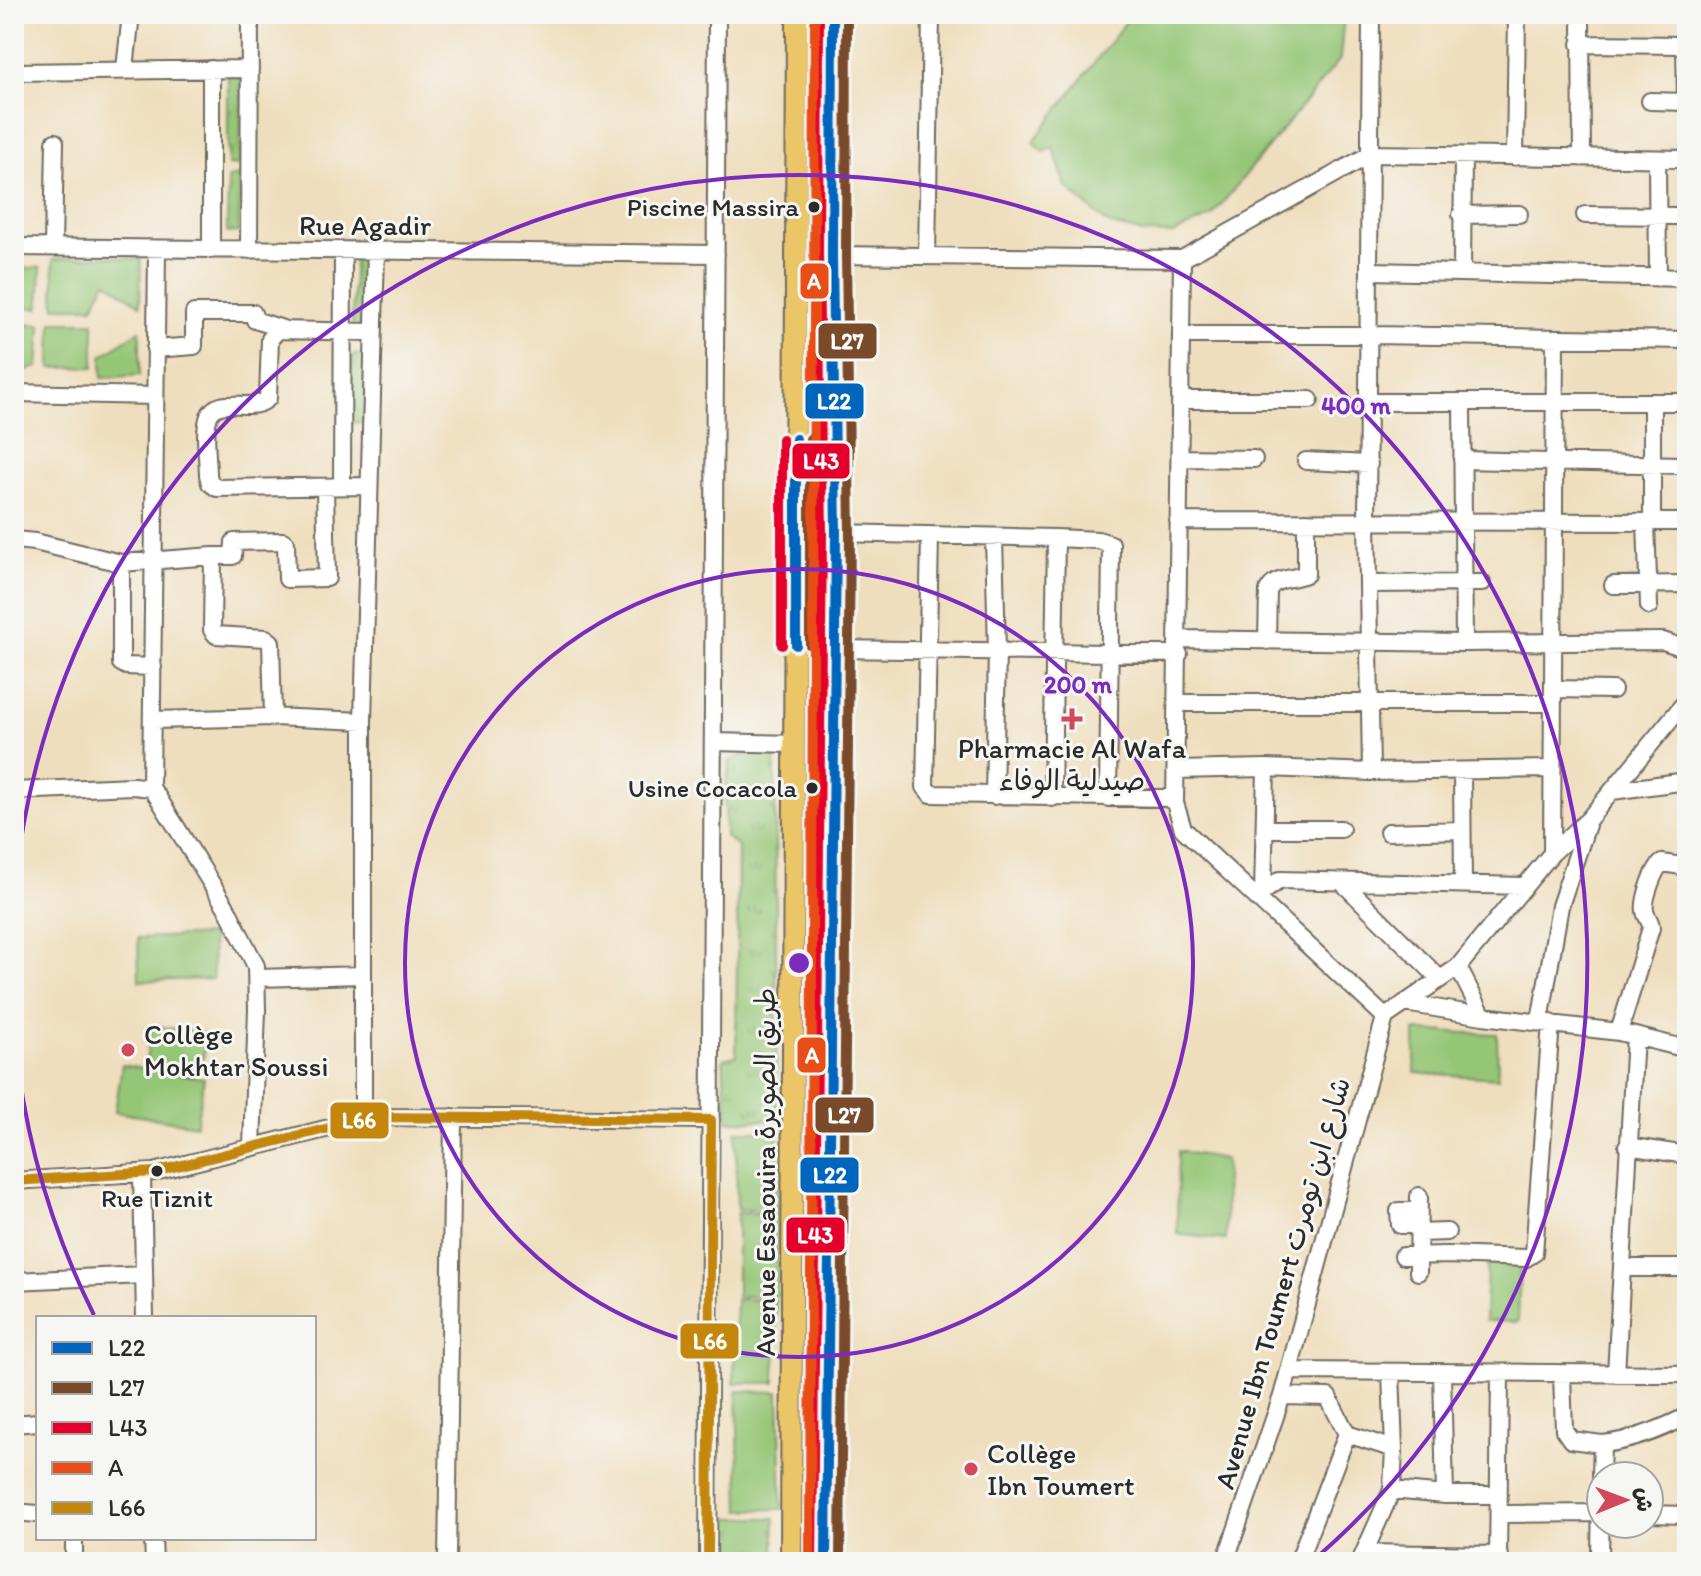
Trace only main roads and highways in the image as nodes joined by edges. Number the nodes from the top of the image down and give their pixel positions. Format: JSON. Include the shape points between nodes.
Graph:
{"nodes":[{"id":1,"x":797,"y":14,"type":"edge"},
{"id":2,"x":833,"y":14,"type":"edge"},
{"id":3,"x":791,"y":1562,"type":"edge"},
{"id":4,"x":826,"y":1562,"type":"edge"}],
"edges":[{"from":1,"to":3,"type":"main road","name":"Avenue Essaouira طريق الصويرة"},
{"from":2,"to":4,"type":"main road","via":[[836,533]]}]}
